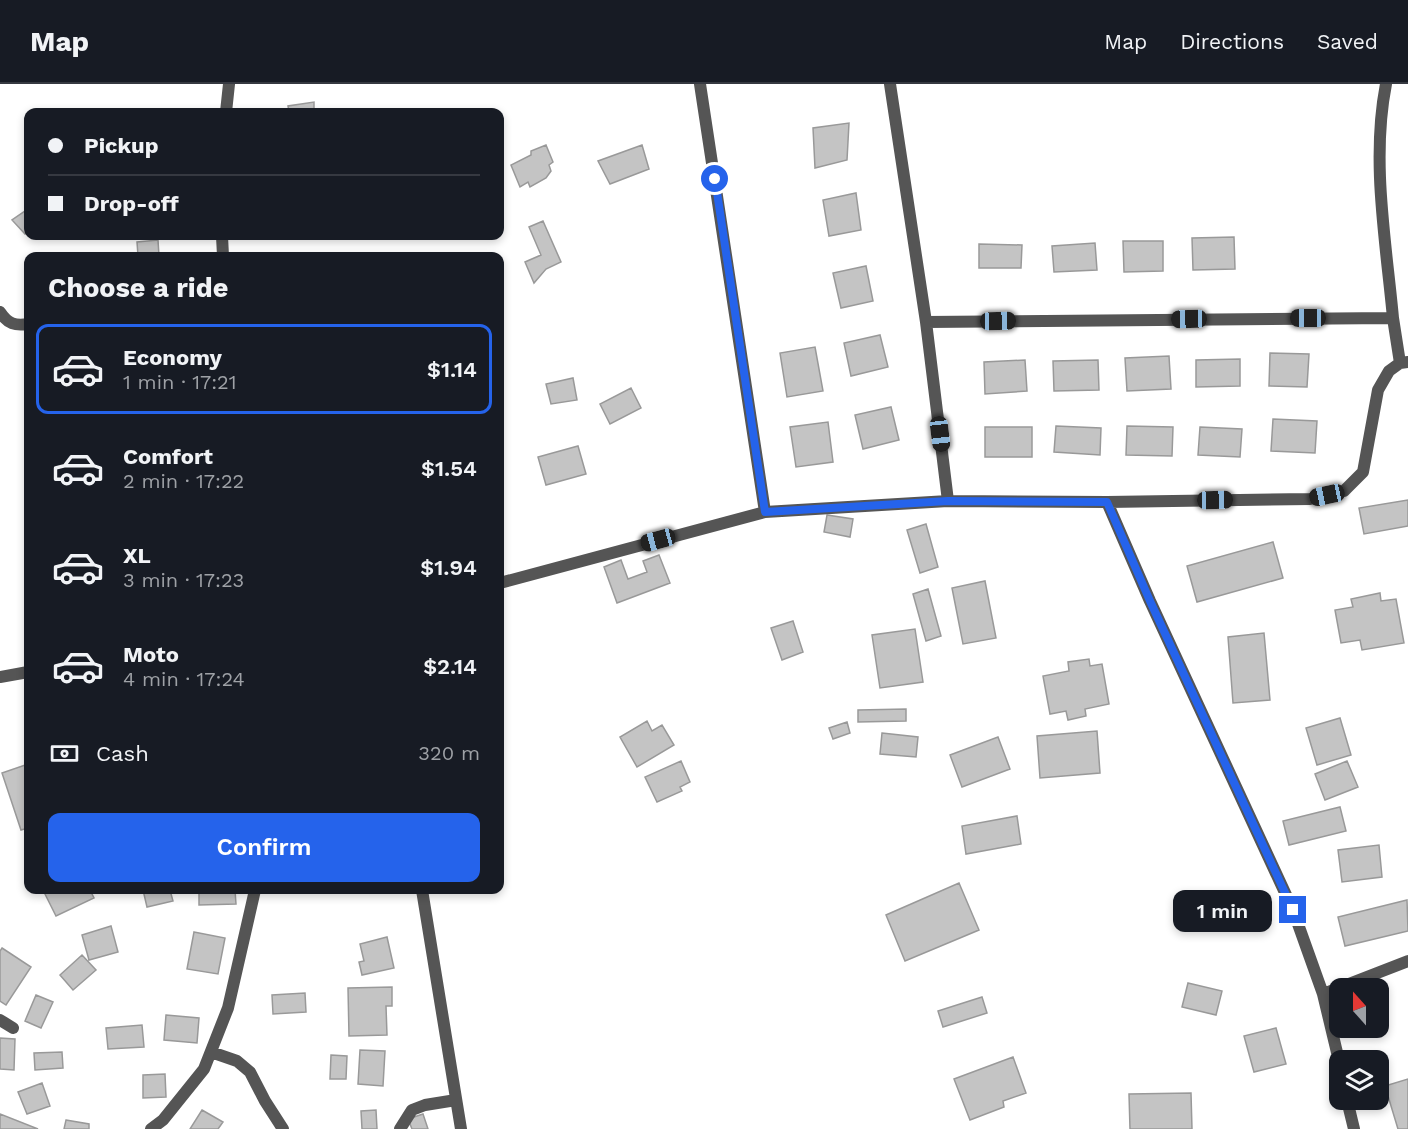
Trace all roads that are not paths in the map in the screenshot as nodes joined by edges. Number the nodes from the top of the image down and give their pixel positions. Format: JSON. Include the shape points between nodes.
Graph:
{"nodes":[{"id":1,"x":229,"y":84,"type":"edge"},
{"id":2,"x":700,"y":84,"type":"edge"},
{"id":3,"x":890,"y":84,"type":"edge"},
{"id":4,"x":1386,"y":84,"type":"edge"},
{"id":5,"x":226,"y":108,"type":"edge"},
{"id":6,"x":0,"y":312,"type":"edge"},
{"id":7,"x":1393,"y":318,"type":"junction"},
{"id":8,"x":926,"y":322,"type":"junction"},
{"id":9,"x":24,"y":325,"type":"edge"},
{"id":10,"x":1404,"y":363,"type":"edge"},
{"id":11,"x":948,"y":501,"type":"junction"},
{"id":12,"x":1107,"y":502,"type":"junction"},
{"id":13,"x":765,"y":512,"type":"junction"},
{"id":14,"x":504,"y":582,"type":"edge"},
{"id":15,"x":24,"y":673,"type":"edge"},
{"id":16,"x":0,"y":677,"type":"edge"},
{"id":17,"x":254,"y":894,"type":"edge"},
{"id":18,"x":423,"y":894,"type":"edge"},
{"id":19,"x":1408,"y":962,"type":"edge"},
{"id":20,"x":1323,"y":994,"type":"junction"},
{"id":21,"x":0,"y":1020,"type":"edge"},
{"id":22,"x":13,"y":1028,"type":"dead end"},
{"id":23,"x":1336,"y":1050,"type":"edge"},
{"id":24,"x":211,"y":1052,"type":"junction"},
{"id":25,"x":456,"y":1100,"type":"junction"},
{"id":26,"x":1349,"y":1110,"type":"edge"},
{"id":27,"x":151,"y":1129,"type":"edge"},
{"id":28,"x":283,"y":1129,"type":"edge"},
{"id":29,"x":400,"y":1129,"type":"edge"},
{"id":30,"x":461,"y":1129,"type":"edge"},
{"id":31,"x":1354,"y":1129,"type":"edge"}],
"edges":[{"from":1,"to":5,"type":"street"},
{"from":2,"to":13,"type":"street"},
{"from":3,"to":8,"type":"street"},
{"from":4,"to":7,"type":"street","via":[[1380,113],[1380,178]]},
{"from":6,"to":9,"type":"street","via":[[15,326]]},
{"from":7,"to":8,"type":"street"},
{"from":7,"to":10,"type":"street"},
{"from":8,"to":11,"type":"street"},
{"from":10,"to":12,"type":"street","via":[[1389,371],[1378,390],[1363,472],[1344,491],[1310,499]]},
{"from":11,"to":12,"type":"street"},
{"from":11,"to":13,"type":"street"},
{"from":12,"to":20,"type":"street","via":[[1293,910]]},
{"from":13,"to":14,"type":"street"},
{"from":15,"to":16,"type":"street"},
{"from":17,"to":24,"type":"street","via":[[228,1008]]},
{"from":18,"to":25,"type":"street"},
{"from":19,"to":20,"type":"street"},
{"from":20,"to":23,"type":"street"},
{"from":21,"to":22,"type":"street"},
{"from":24,"to":27,"type":"street","via":[[204,1069],[163,1120]]},
{"from":24,"to":28,"type":"street","via":[[237,1060],[250,1072]]},
{"from":25,"to":29,"type":"street","via":[[412,1110]]},
{"from":25,"to":30,"type":"street"},
{"from":26,"to":31,"type":"street"}]}
